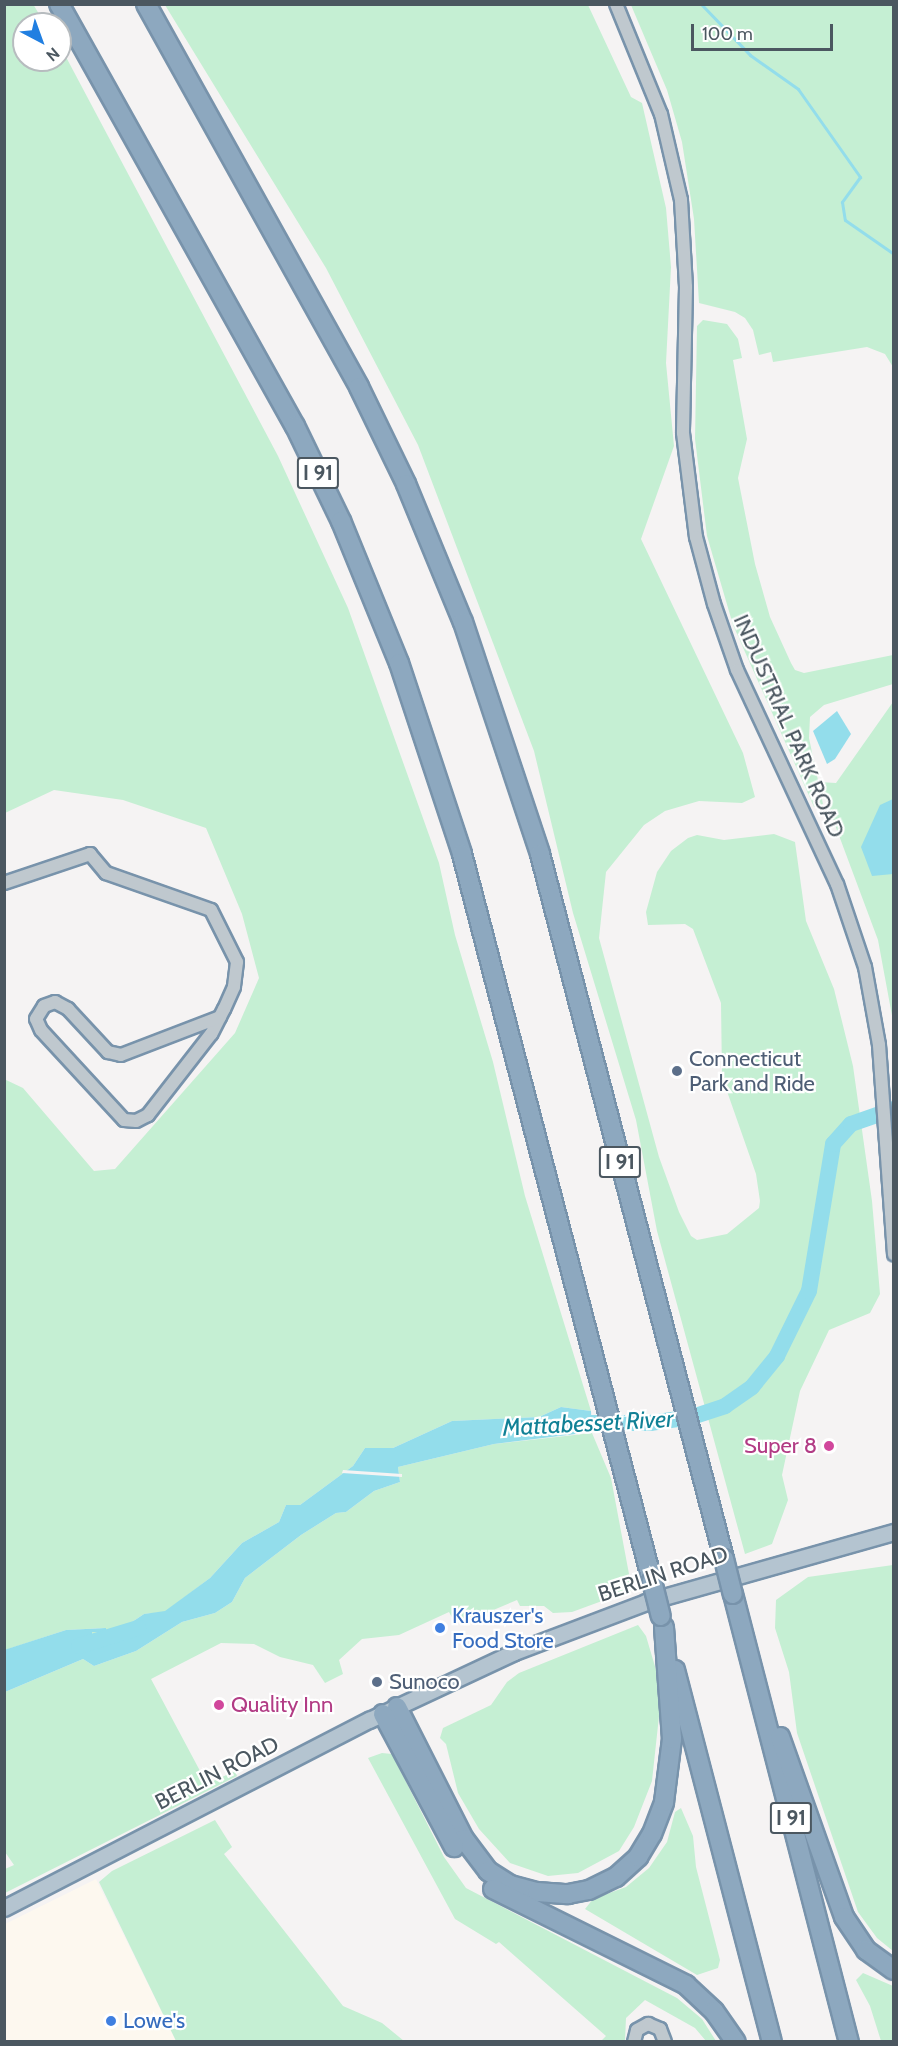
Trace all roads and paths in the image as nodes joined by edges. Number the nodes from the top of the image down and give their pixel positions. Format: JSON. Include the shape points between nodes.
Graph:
{"nodes":[{"id":1,"x":59,"y":4,"type":"edge"},
{"id":2,"x":146,"y":4,"type":"edge"},
{"id":3,"x":616,"y":4,"type":"edge"},
{"id":4,"x":4,"y":884,"type":"edge"},
{"id":5,"x":220,"y":1017,"type":"junction"},
{"id":6,"x":894,"y":1254,"type":"edge"},
{"id":7,"x":894,"y":1532,"type":"edge"},
{"id":8,"x":663,"y":1621,"type":"junction"},
{"id":9,"x":753,"y":1670,"type":"junction"},
{"id":10,"x":390,"y":1711,"type":"junction"},
{"id":11,"x":4,"y":1908,"type":"edge"},
{"id":12,"x":894,"y":1970,"type":"edge"},
{"id":13,"x":634,"y":2042,"type":"edge"},
{"id":14,"x":665,"y":2042,"type":"edge"},
{"id":15,"x":736,"y":2042,"type":"edge"},
{"id":16,"x":772,"y":2042,"type":"edge"},
{"id":17,"x":849,"y":2042,"type":"edge"}],
"edges":[{"from":1,"to":8,"type":"highway","number":"I 91","bridge":true,"via":[[260,357],[326,489],[386,628],[462,854]]},
{"from":2,"to":9,"type":"highway","number":"I 91","bridge":true,"via":[[359,387],[406,484],[464,622],[540,854]]},
{"from":3,"to":6,"type":"street","name":"INDUSTRIAL PARK ROAD","via":[[661,114],[681,200],[686,287],[683,433],[690,502],[704,570],[737,670],[853,926],[870,986],[882,1082]]},
{"from":4,"to":5,"type":"street","via":[[90,854],[106,873],[211,910],[237,962],[234,987]]},
{"from":5,"to":5,"type":"street","via":[[121,1055],[108,1052],[68,1009],[55,1002],[44,1006],[36,1019],[41,1030],[124,1120],[136,1121],[148,1114]]},
{"from":7,"to":10,"type":"main road","name":"BERLIN ROAD","via":[[733,1575],[603,1617],[514,1652]]},
{"from":8,"to":10,"type":"highway","via":[[672,1739],[664,1802],[649,1840],[633,1863],[589,1890],[567,1894],[537,1892],[510,1885],[488,1871],[464,1839]]},
{"from":8,"to":16,"type":"highway","number":"I 91"},
{"from":9,"to":12,"type":"highway","via":[[844,1917],[866,1950]]},
{"from":9,"to":17,"type":"highway","number":"I 91"},
{"from":10,"to":11,"type":"main road","name":"BERLIN ROAD"},
{"from":10,"to":15,"type":"highway","via":[[452,1842],[479,1879],[686,1985],[714,2011]]},
{"from":13,"to":14,"type":"street","via":[[637,2030],[648,2024],[660,2029]]}]}
